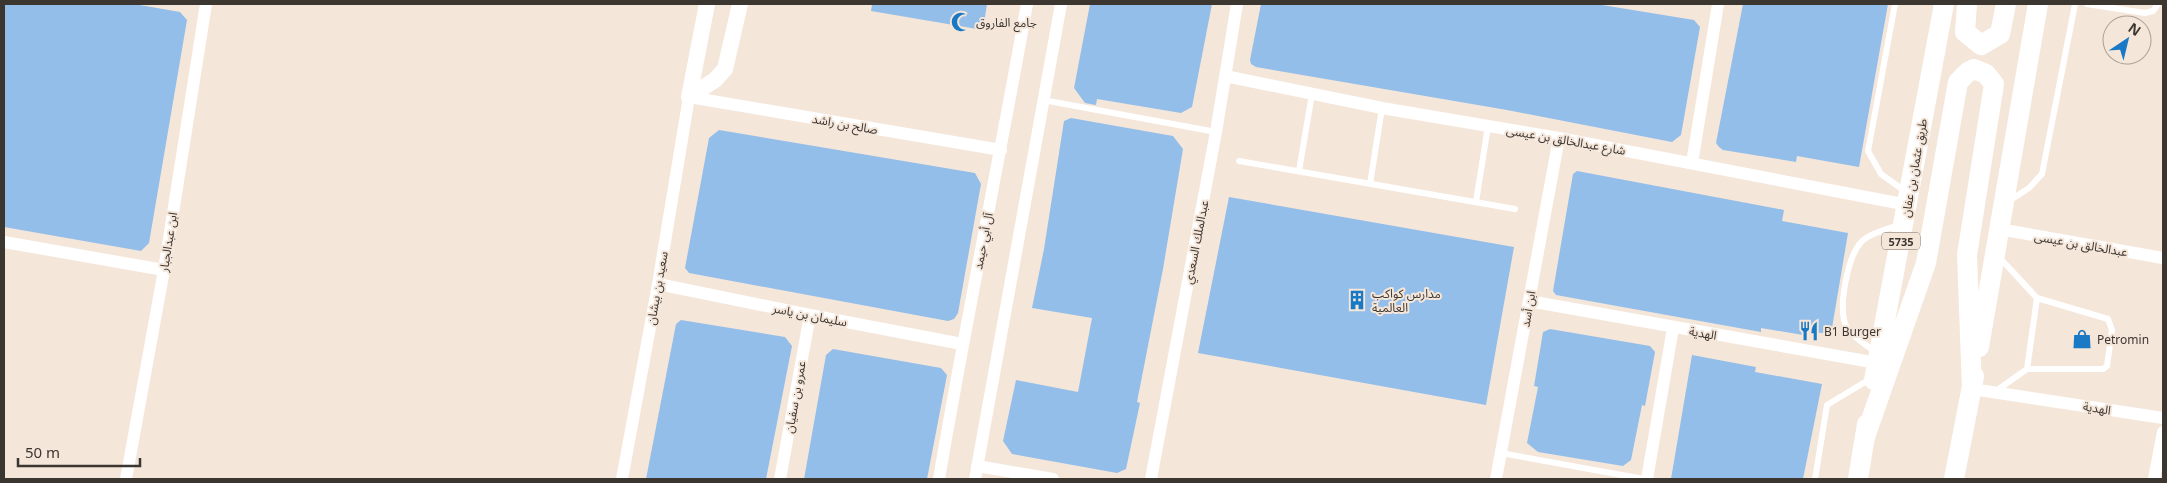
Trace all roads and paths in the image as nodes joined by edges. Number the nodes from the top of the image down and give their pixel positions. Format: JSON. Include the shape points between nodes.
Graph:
{"nodes":[{"id":1,"x":206,"y":4,"type":"edge"},
{"id":2,"x":707,"y":4,"type":"edge"},
{"id":3,"x":740,"y":4,"type":"edge"},
{"id":4,"x":1026,"y":4,"type":"edge"},
{"id":5,"x":1061,"y":4,"type":"edge"},
{"id":6,"x":1237,"y":4,"type":"edge"},
{"id":7,"x":1718,"y":4,"type":"edge"},
{"id":8,"x":1895,"y":4,"type":"edge"},
{"id":9,"x":1944,"y":4,"type":"edge"},
{"id":10,"x":1967,"y":4,"type":"edge"},
{"id":11,"x":2006,"y":4,"type":"edge"},
{"id":12,"x":2038,"y":4,"type":"edge"},
{"id":13,"x":2075,"y":4,"type":"edge"},
{"id":14,"x":2087,"y":4,"type":"edge"},
{"id":15,"x":2158,"y":4,"type":"edge"},
{"id":16,"x":1225,"y":76,"type":"junction"},
{"id":17,"x":1312,"y":94,"type":"junction"},
{"id":18,"x":689,"y":97,"type":"junction"},
{"id":19,"x":1043,"y":100,"type":"junction"},
{"id":20,"x":1382,"y":108,"type":"junction"},
{"id":21,"x":1488,"y":126,"type":"junction"},
{"id":22,"x":1216,"y":132,"type":"junction"},
{"id":23,"x":1559,"y":138,"type":"junction"},
{"id":24,"x":1001,"y":150,"type":"junction"},
{"id":25,"x":1239,"y":161,"type":"dead end"},
{"id":26,"x":1692,"y":163,"type":"junction"},
{"id":27,"x":1299,"y":171,"type":"junction"},
{"id":28,"x":1370,"y":184,"type":"junction"},
{"id":29,"x":1476,"y":202,"type":"junction"},
{"id":30,"x":2004,"y":204,"type":"junction"},
{"id":31,"x":1907,"y":207,"type":"junction"},
{"id":32,"x":1515,"y":209,"type":"dead end"},
{"id":33,"x":1999,"y":229,"type":"junction"},
{"id":34,"x":4,"y":242,"type":"edge"},
{"id":35,"x":1995,"y":252,"type":"junction"},
{"id":36,"x":2163,"y":258,"type":"edge"},
{"id":37,"x":164,"y":270,"type":"junction"},
{"id":38,"x":658,"y":284,"type":"junction"},
{"id":39,"x":2037,"y":298,"type":"junction"},
{"id":40,"x":1529,"y":301,"type":"junction"},
{"id":41,"x":810,"y":315,"type":"junction"},
{"id":42,"x":1673,"y":328,"type":"junction"},
{"id":43,"x":962,"y":344,"type":"junction"},
{"id":44,"x":1877,"y":364,"type":"junction"},
{"id":45,"x":2028,"y":369,"type":"junction"},
{"id":46,"x":1972,"y":389,"type":"junction"},
{"id":47,"x":1995,"y":392,"type":"junction"},
{"id":48,"x":2163,"y":418,"type":"edge"},
{"id":49,"x":2163,"y":432,"type":"edge"},
{"id":50,"x":1865,"y":437,"type":"junction"},
{"id":51,"x":1501,"y":453,"type":"junction"},
{"id":52,"x":978,"y":466,"type":"junction"},
{"id":53,"x":126,"y":479,"type":"edge"},
{"id":54,"x":622,"y":479,"type":"edge"},
{"id":55,"x":780,"y":479,"type":"edge"},
{"id":56,"x":939,"y":479,"type":"edge"},
{"id":57,"x":975,"y":479,"type":"edge"},
{"id":58,"x":1053,"y":479,"type":"edge"},
{"id":59,"x":1151,"y":479,"type":"edge"},
{"id":60,"x":1496,"y":479,"type":"edge"},
{"id":61,"x":1645,"y":479,"type":"edge"},
{"id":62,"x":1814,"y":479,"type":"edge"},
{"id":63,"x":1858,"y":479,"type":"edge"},
{"id":64,"x":1954,"y":479,"type":"edge"},
{"id":65,"x":2154,"y":479,"type":"edge"}],
"edges":[{"from":1,"to":37,"type":"street","name":"ابن عبدالجبار"},
{"from":2,"to":18,"type":"street","name":"سعيد بن بيشان"},
{"from":3,"to":18,"type":"street","via":[[725,69],[715,80]]},
{"from":4,"to":24,"type":"street","name":"آل أبي حيمد"},
{"from":5,"to":19,"type":"street"},
{"from":6,"to":16,"type":"street","name":"عبدالملك السعدي"},
{"from":7,"to":26,"type":"street"},
{"from":8,"to":31,"type":"lane","via":[[1868,151]]},
{"from":9,"to":31,"type":"main road","name":"طريق عثمان بن عفان","number":"5735"},
{"from":10,"to":11,"type":"main road","via":[[1966,32],[1981,45],[2000,34]]},
{"from":12,"to":30,"type":"main road"},
{"from":13,"to":30,"type":"lane","via":[[2042,174],[2029,188]]},
{"from":14,"to":15,"type":"lane","via":[[2145,13],[2153,11]]},
{"from":16,"to":17,"type":"street","name":"شارع عبدالخالق بن عيسى"},
{"from":16,"to":22,"type":"street","name":"عبدالملك السعدي"},
{"from":17,"to":20,"type":"street","name":"شارع عبدالخالق بن عيسى"},
{"from":17,"to":27,"type":"lane"},
{"from":18,"to":24,"type":"street","name":"صالح بن راشد"},
{"from":18,"to":38,"type":"street","name":"سعيد بن بيشان"},
{"from":19,"to":22,"type":"lane"},
{"from":19,"to":52,"type":"street"},
{"from":20,"to":21,"type":"street","name":"شارع عبدالخالق بن عيسى"},
{"from":20,"to":28,"type":"lane"},
{"from":21,"to":23,"type":"street","name":"شارع عبدالخالق بن عيسى"},
{"from":21,"to":29,"type":"lane"},
{"from":22,"to":59,"type":"street","name":"عبدالملك السعدي"},
{"from":23,"to":26,"type":"street","name":"شارع عبدالخالق بن عيسى"},
{"from":23,"to":40,"type":"street","name":"ابن أسد"},
{"from":24,"to":43,"type":"street","name":"آل أبي حيمد"},
{"from":25,"to":27,"type":"lane"},
{"from":26,"to":31,"type":"street","name":"شارع عبدالخالق بن عيسى"},
{"from":27,"to":28,"type":"lane"},
{"from":28,"to":29,"type":"lane"},
{"from":29,"to":32,"type":"lane"},
{"from":30,"to":33,"type":"main road"},
{"from":31,"to":44,"type":"main road","name":"طريق عثمان بن عفان","number":"5735"},
{"from":31,"to":44,"type":"lane","via":[[1865,238],[1851,256],[1845,283],[1844,322]]},
{"from":33,"to":35,"type":"main road"},
{"from":33,"to":36,"type":"street","name":"عبدالخالق بن عيسى"},
{"from":34,"to":37,"type":"street"},
{"from":35,"to":39,"type":"lane"},
{"from":35,"to":46,"type":"main road"},
{"from":37,"to":53,"type":"street","name":"ابن عبدالجبار"},
{"from":38,"to":41,"type":"street","name":"سليمان بن ياسر"},
{"from":38,"to":54,"type":"street","name":"سعيد بن بيشان"},
{"from":39,"to":45,"type":"lane"},
{"from":39,"to":45,"type":"lane","via":[[2108,319],[2112,330],[2107,366],[2103,369]]},
{"from":40,"to":42,"type":"street","name":"الهدية"},
{"from":40,"to":51,"type":"street","name":"ابن أسد"},
{"from":41,"to":43,"type":"street","name":"سليمان بن ياسر"},
{"from":41,"to":55,"type":"street","name":"عمرو بن سفيان"},
{"from":42,"to":44,"type":"street","name":"الهدية"},
{"from":42,"to":61,"type":"street"},
{"from":43,"to":56,"type":"street","name":"آل أبي حيمد"},
{"from":44,"to":50,"type":"main road","name":"طريق عثمان بن عفان","number":"5735"},
{"from":44,"to":62,"type":"lane","via":[[1827,405]]},
{"from":45,"to":47,"type":"lane"},
{"from":46,"to":47,"type":"street","name":"الهدية"},
{"from":46,"to":50,"type":"main road","via":[[1967,255],[1994,84],[1986,74],[1974,69],[1958,82],[1926,263]]},
{"from":46,"to":64,"type":"main road"},
{"from":47,"to":48,"type":"street","name":"الهدية"},
{"from":49,"to":65,"type":"street"},
{"from":50,"to":63,"type":"main road","name":"طريق عثمان بن عفان","number":"5735"},
{"from":51,"to":60,"type":"street","name":"ابن أسد"},
{"from":51,"to":61,"type":"lane"},
{"from":52,"to":57,"type":"street"},
{"from":52,"to":58,"type":"street"}]}
